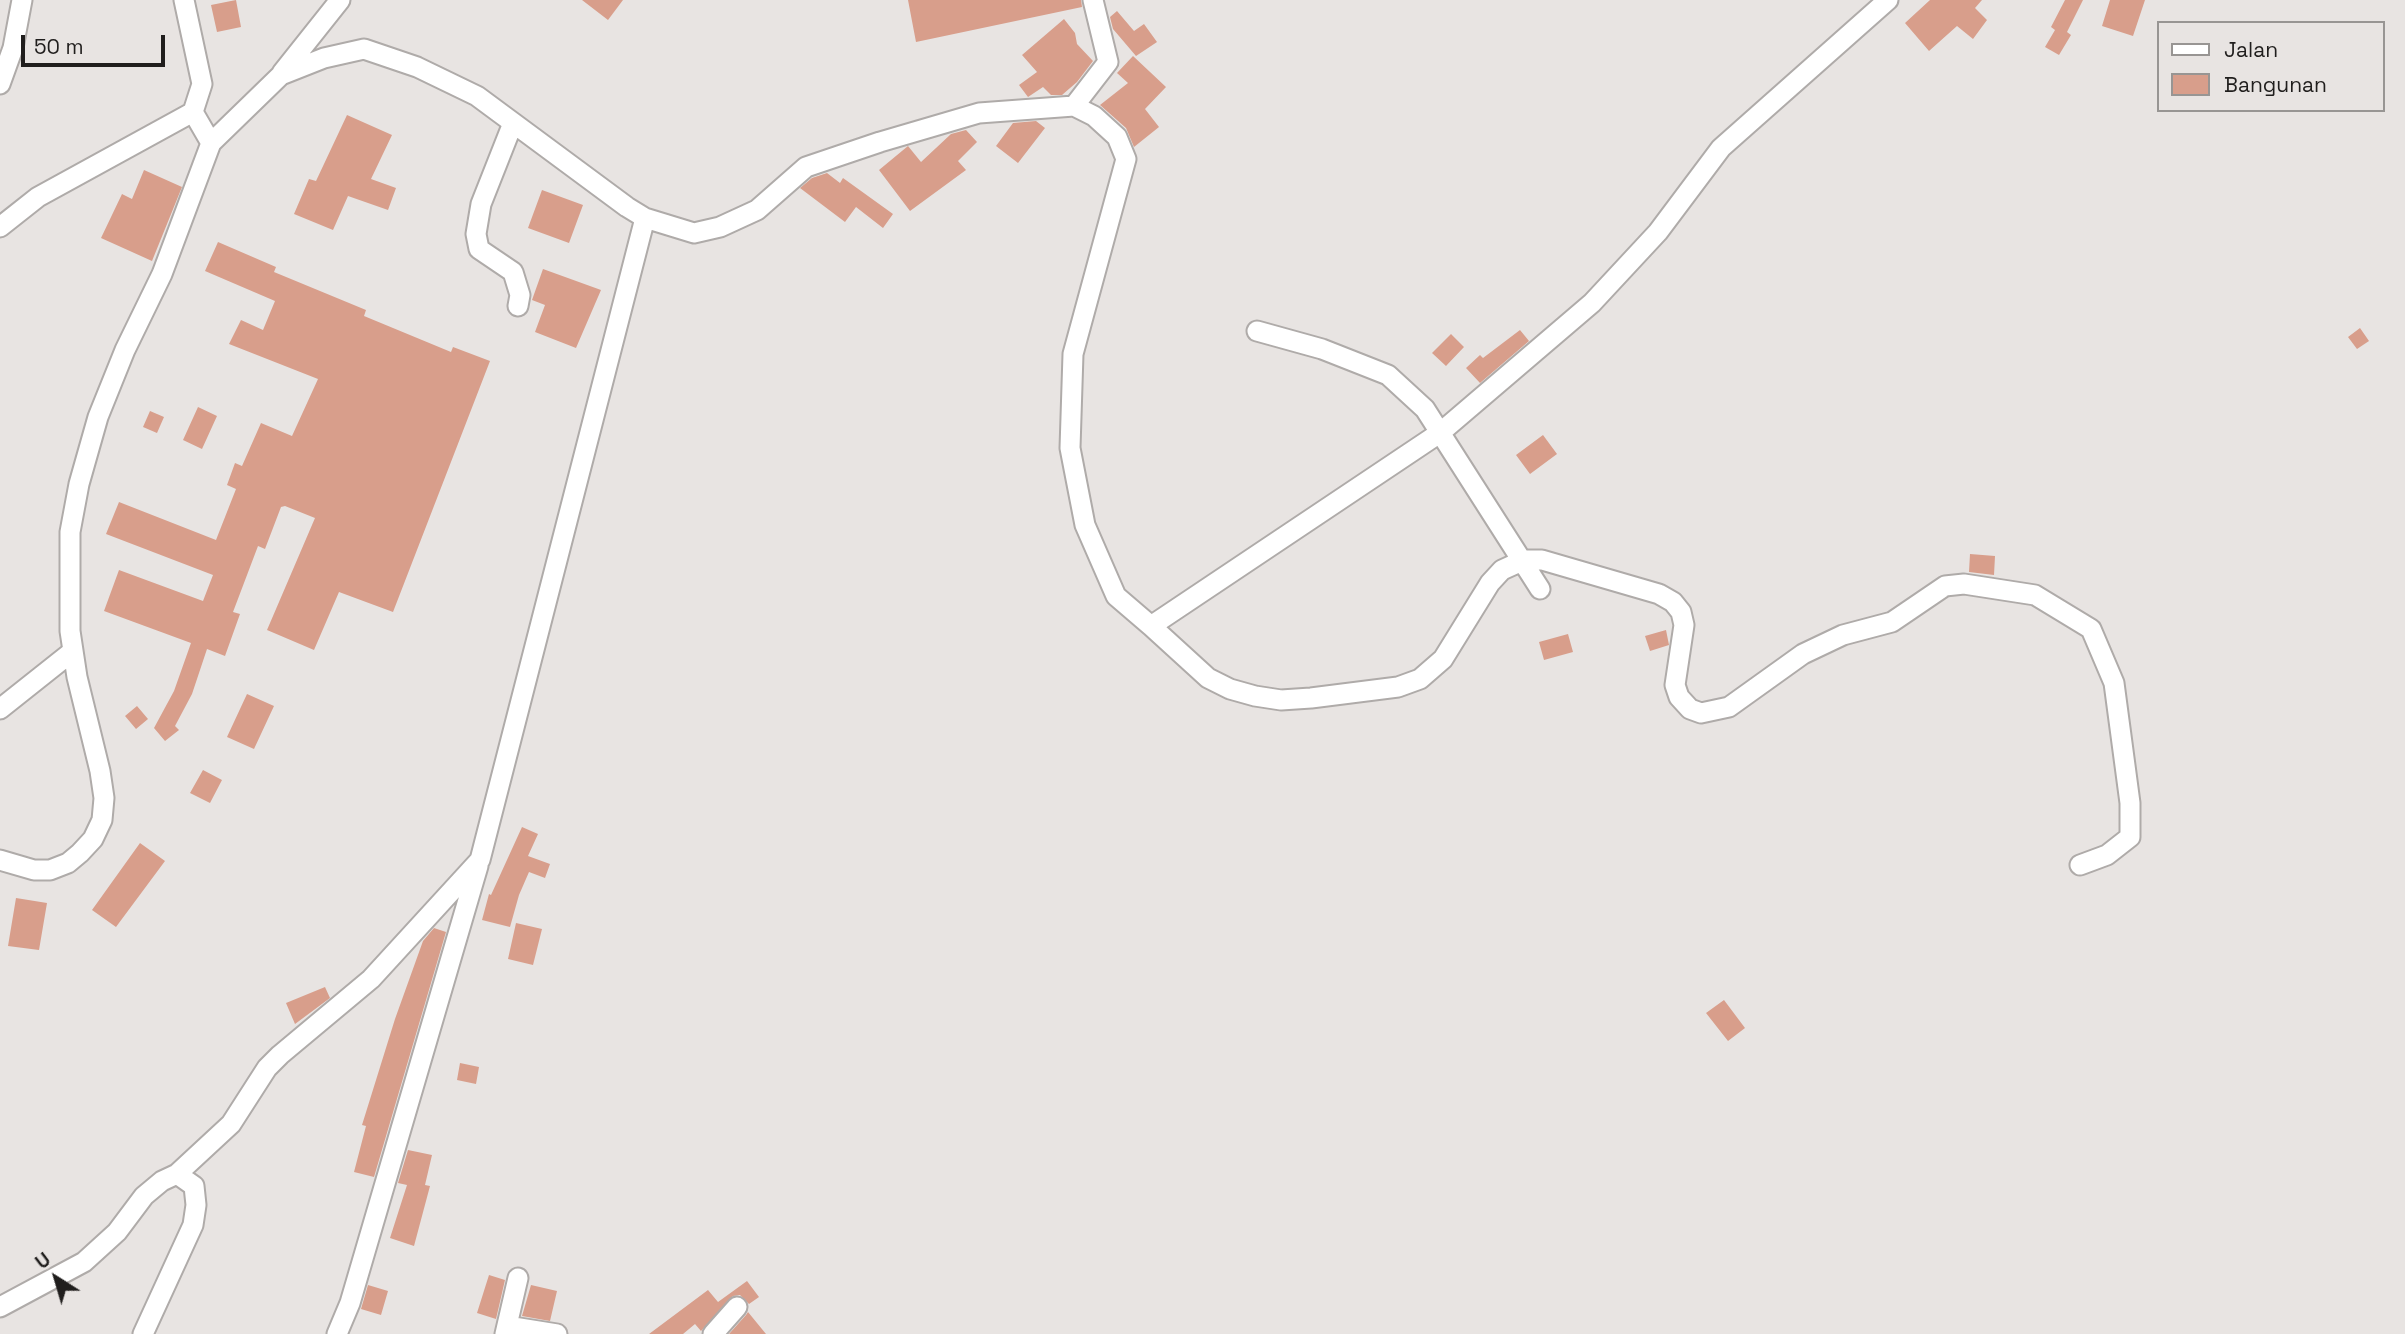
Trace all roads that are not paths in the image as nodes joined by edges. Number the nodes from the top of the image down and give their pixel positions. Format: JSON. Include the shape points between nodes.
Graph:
{"nodes":[{"id":1,"x":22,"y":0,"type":"edge"},
{"id":2,"x":184,"y":0,"type":"edge"},
{"id":3,"x":340,"y":0,"type":"edge"},
{"id":4,"x":1093,"y":0,"type":"edge"},
{"id":5,"x":1888,"y":0,"type":"edge"},
{"id":6,"x":281,"y":75,"type":"junction"},
{"id":7,"x":0,"y":84,"type":"edge"},
{"id":8,"x":1074,"y":106,"type":"junction"},
{"id":9,"x":194,"y":112,"type":"junction"},
{"id":10,"x":513,"y":123,"type":"junction"},
{"id":11,"x":211,"y":143,"type":"junction"},
{"id":12,"x":645,"y":218,"type":"junction"},
{"id":13,"x":0,"y":227,"type":"edge"},
{"id":14,"x":518,"y":306,"type":"dead end"},
{"id":15,"x":1257,"y":331,"type":"dead end"},
{"id":16,"x":1441,"y":432,"type":"junction"},
{"id":17,"x":1524,"y":560,"type":"junction"},
{"id":18,"x":1539,"y":589,"type":"dead end"},
{"id":19,"x":1151,"y":626,"type":"junction"},
{"id":20,"x":73,"y":651,"type":"junction"},
{"id":21,"x":0,"y":709,"type":"edge"},
{"id":22,"x":0,"y":860,"type":"edge"},
{"id":23,"x":480,"y":860,"type":"junction"},
{"id":24,"x":2080,"y":865,"type":"dead end"},
{"id":25,"x":177,"y":1174,"type":"junction"},
{"id":26,"x":518,"y":1278,"type":"dead end"},
{"id":27,"x":0,"y":1307,"type":"edge"},
{"id":28,"x":737,"y":1307,"type":"dead end"},
{"id":29,"x":506,"y":1330,"type":"edge"},
{"id":30,"x":143,"y":1334,"type":"edge"},
{"id":31,"x":337,"y":1334,"type":"edge"},
{"id":32,"x":557,"y":1334,"type":"edge"},
{"id":33,"x":713,"y":1334,"type":"edge"}],
"edges":[{"from":1,"to":7,"type":"street"},
{"from":2,"to":9,"type":"street","via":[[202,83]]},
{"from":3,"to":6,"type":"street"},
{"from":4,"to":8,"type":"street","via":[[1108,62]]},
{"from":5,"to":16,"type":"street","via":[[1721,148],[1658,232],[1592,303]]},
{"from":6,"to":10,"type":"street","via":[[364,49],[465,90]]},
{"from":6,"to":11,"type":"street"},
{"from":8,"to":12,"type":"street","via":[[979,113],[806,167],[757,210],[720,227],[695,233]]},
{"from":8,"to":19,"type":"street","via":[[1094,116],[1117,137],[1125,159],[1073,354],[1070,448],[1085,525],[1116,596]]},
{"from":9,"to":11,"type":"street"},
{"from":9,"to":13,"type":"street","via":[[38,197]]},
{"from":10,"to":12,"type":"street"},
{"from":10,"to":14,"type":"street","via":[[481,204],[476,234],[479,249],[513,272],[520,295]]},
{"from":11,"to":20,"type":"street","via":[[162,274],[98,416],[79,484],[70,532],[68,582]]},
{"from":12,"to":23,"type":"street"},
{"from":15,"to":16,"type":"street","via":[[1322,349],[1388,375],[1425,409]]},
{"from":16,"to":17,"type":"street","via":[[1469,482]]},
{"from":16,"to":19,"type":"street"},
{"from":17,"to":18,"type":"street"},
{"from":17,"to":19,"type":"street","via":[[1502,570],[1490,583],[1433,671],[1398,687],[1281,700],[1255,696],[1208,678]]},
{"from":17,"to":24,"type":"street","via":[[1563,564],[1673,602],[1684,625],[1675,685],[1689,709],[1701,713],[1729,707],[1803,654],[1843,635],[1892,622],[1945,586],[1964,584],[2035,595],[2091,629],[2115,683],[2130,837],[2107,855]]},
{"from":20,"to":21,"type":"street"},
{"from":20,"to":22,"type":"street","via":[[100,771],[102,820],[93,839],[68,863],[34,870]]},
{"from":23,"to":25,"type":"street","via":[[371,979],[280,1055],[231,1124]]},
{"from":23,"to":31,"type":"street","via":[[354,1290]]},
{"from":25,"to":27,"type":"street","via":[[144,1196],[117,1232],[84,1262]]},
{"from":25,"to":30,"type":"street","via":[[194,1186],[197,1205]]},
{"from":26,"to":29,"type":"street"},
{"from":28,"to":33,"type":"street"},
{"from":29,"to":32,"type":"street"}]}
